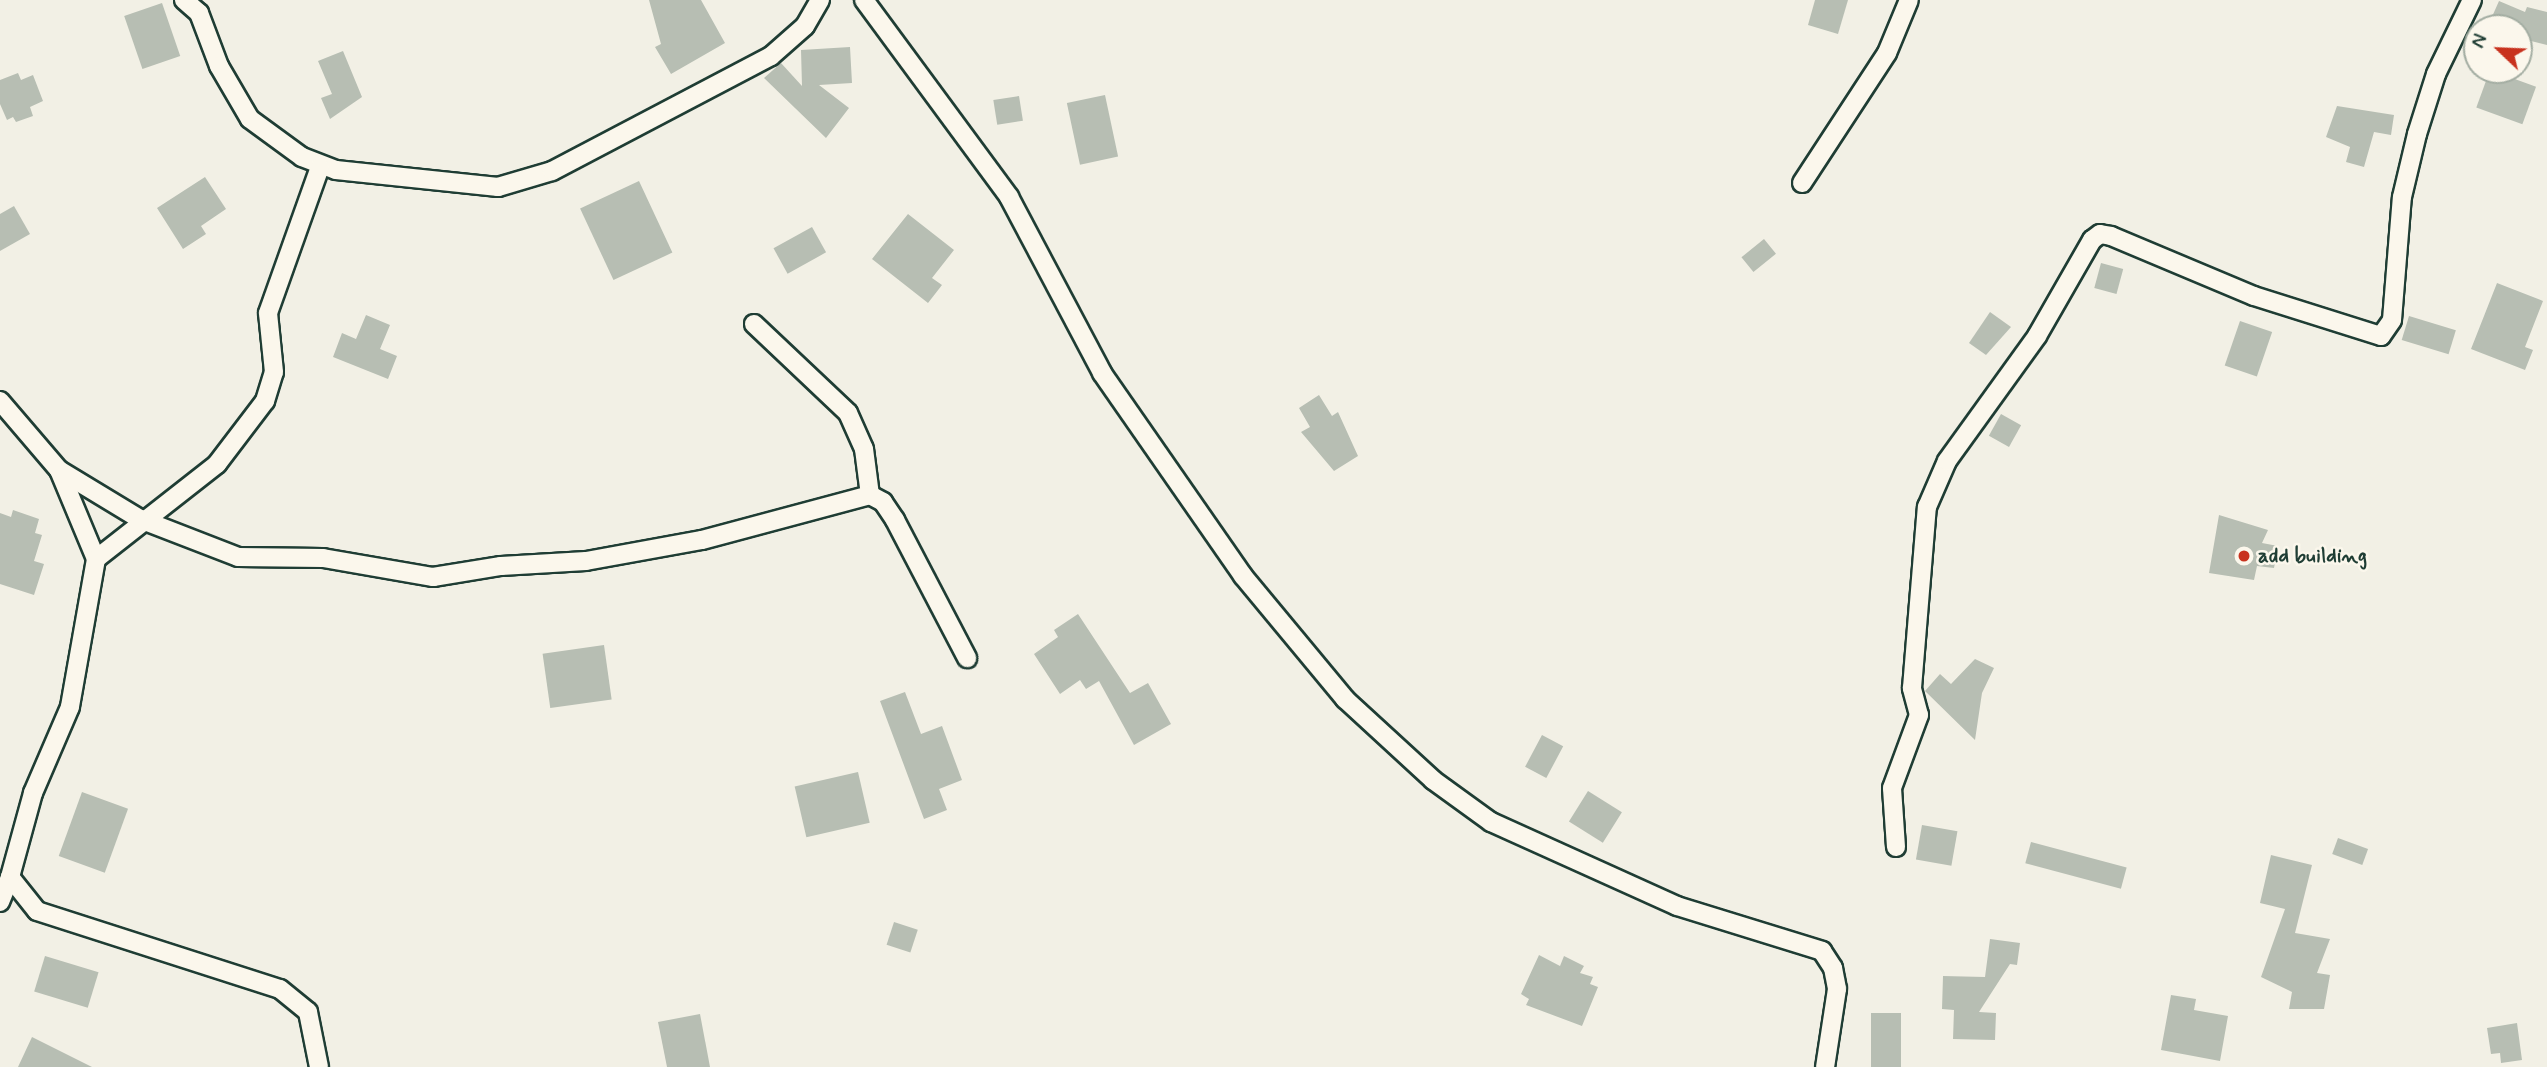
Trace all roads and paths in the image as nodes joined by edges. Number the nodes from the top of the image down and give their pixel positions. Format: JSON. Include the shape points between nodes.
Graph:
{"nodes":[{"id":1,"x":184,"y":0,"type":"edge"},
{"id":2,"x":820,"y":0,"type":"edge"},
{"id":3,"x":864,"y":0,"type":"edge"},
{"id":4,"x":1909,"y":0,"type":"edge"},
{"id":5,"x":2472,"y":0,"type":"edge"},
{"id":6,"x":320,"y":167,"type":"junction"},
{"id":7,"x":1802,"y":183,"type":"dead end"},
{"id":8,"x":754,"y":324,"type":"dead end"},
{"id":9,"x":0,"y":401,"type":"edge"},
{"id":10,"x":59,"y":470,"type":"junction"},
{"id":11,"x":870,"y":495,"type":"junction"},
{"id":12,"x":141,"y":519,"type":"junction"},
{"id":13,"x":96,"y":559,"type":"junction"},
{"id":14,"x":967,"y":657,"type":"dead end"},
{"id":15,"x":1896,"y":847,"type":"dead end"},
{"id":16,"x":10,"y":877,"type":"junction"},
{"id":17,"x":0,"y":902,"type":"edge"},
{"id":18,"x":319,"y":1067,"type":"edge"},
{"id":19,"x":1825,"y":1067,"type":"edge"}],
"edges":[{"from":1,"to":6,"type":"street","via":[[199,13],[219,66],[250,119],[271,138]]},
{"from":2,"to":6,"type":"street","via":[[805,26],[771,56],[542,174],[498,187]]},
{"from":3,"to":19,"type":"street","via":[[1009,197],[1102,373],[1242,576],[1345,699],[1433,780],[1491,822],[1677,906],[1822,951],[1833,968],[1837,989]]},
{"from":4,"to":7,"type":"street","via":[[1882,62]]},
{"from":5,"to":15,"type":"street","via":[[2436,74],[2417,134],[2402,197],[2392,320],[2381,336],[2253,296],[2111,236],[2092,240],[2037,336],[1947,461],[1927,506],[1912,688],[1919,715],[1892,788]]},
{"from":6,"to":12,"type":"street","via":[[268,313],[274,372],[265,401],[217,464]]},
{"from":8,"to":11,"type":"street","via":[[848,413],[864,449]]},
{"from":9,"to":10,"type":"street"},
{"from":10,"to":12,"type":"street"},
{"from":10,"to":13,"type":"street"},
{"from":11,"to":12,"type":"street","via":[[676,545],[586,561],[433,577],[323,558],[238,557]]},
{"from":11,"to":14,"type":"street","via":[[883,502],[895,520]]},
{"from":12,"to":13,"type":"street"},
{"from":13,"to":16,"type":"street","via":[[69,707],[33,793]]},
{"from":16,"to":17,"type":"street"},
{"from":16,"to":18,"type":"street","via":[[37,911],[280,989],[308,1012]]}]}
